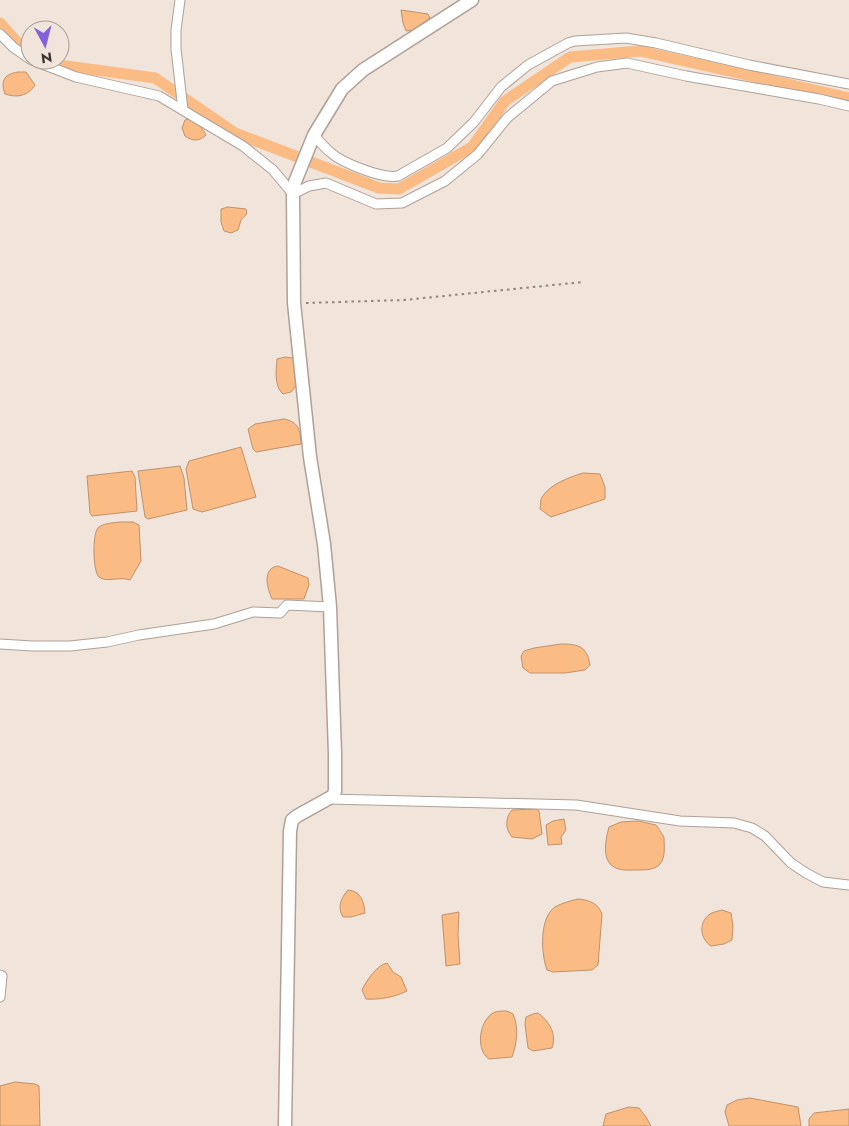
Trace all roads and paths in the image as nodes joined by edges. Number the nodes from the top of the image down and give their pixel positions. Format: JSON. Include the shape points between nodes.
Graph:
{"nodes":[{"id":1,"x":180,"y":0,"type":"edge"},
{"id":2,"x":472,"y":0,"type":"edge"},
{"id":3,"x":0,"y":34,"type":"edge"},
{"id":4,"x":20,"y":53,"type":"edge"},
{"id":5,"x":57,"y":70,"type":"edge"},
{"id":6,"x":849,"y":84,"type":"edge"},
{"id":7,"x":849,"y":106,"type":"edge"},
{"id":8,"x":183,"y":110,"type":"junction"},
{"id":9,"x":313,"y":137,"type":"junction"},
{"id":10,"x":294,"y":188,"type":"junction"},
{"id":11,"x":583,"y":282,"type":"dead end"},
{"id":12,"x":294,"y":303,"type":"junction"},
{"id":13,"x":330,"y":607,"type":"junction"},
{"id":14,"x":0,"y":644,"type":"edge"},
{"id":15,"x":329,"y":800,"type":"junction"},
{"id":16,"x":849,"y":885,"type":"edge"},
{"id":17,"x":0,"y":975,"type":"edge"},
{"id":18,"x":0,"y":997,"type":"edge"},
{"id":19,"x":285,"y":1126,"type":"edge"}],
"edges":[{"from":1,"to":8,"type":"street","via":[[176,49]]},
{"from":2,"to":9,"type":"main road","via":[[363,70],[342,89]]},
{"from":3,"to":4,"type":"street"},
{"from":5,"to":8,"type":"street","via":[[158,96]]},
{"from":6,"to":9,"type":"street","via":[[626,38],[575,41],[528,65],[501,87],[474,122],[447,148],[398,176],[381,175],[344,161]]},
{"from":7,"to":10,"type":"street","via":[[627,63],[597,66],[552,81],[507,118],[478,154],[444,181],[402,203],[376,204],[326,183]]},
{"from":8,"to":10,"type":"street","via":[[243,146]]},
{"from":9,"to":10,"type":"main road"},
{"from":10,"to":12,"type":"main road"},
{"from":11,"to":12,"type":"path","via":[[404,300]]},
{"from":12,"to":13,"type":"main road"},
{"from":13,"to":14,"type":"street","via":[[287,605],[280,613],[253,612],[214,624],[107,642],[70,646]]},
{"from":13,"to":15,"type":"main road","via":[[336,754],[335,792]]},
{"from":15,"to":16,"type":"street","via":[[576,805],[680,821],[734,823],[758,832],[806,873],[823,882]]},
{"from":15,"to":19,"type":"main road","via":[[297,816],[292,820],[290,831]]},
{"from":17,"to":18,"type":"street"}]}
